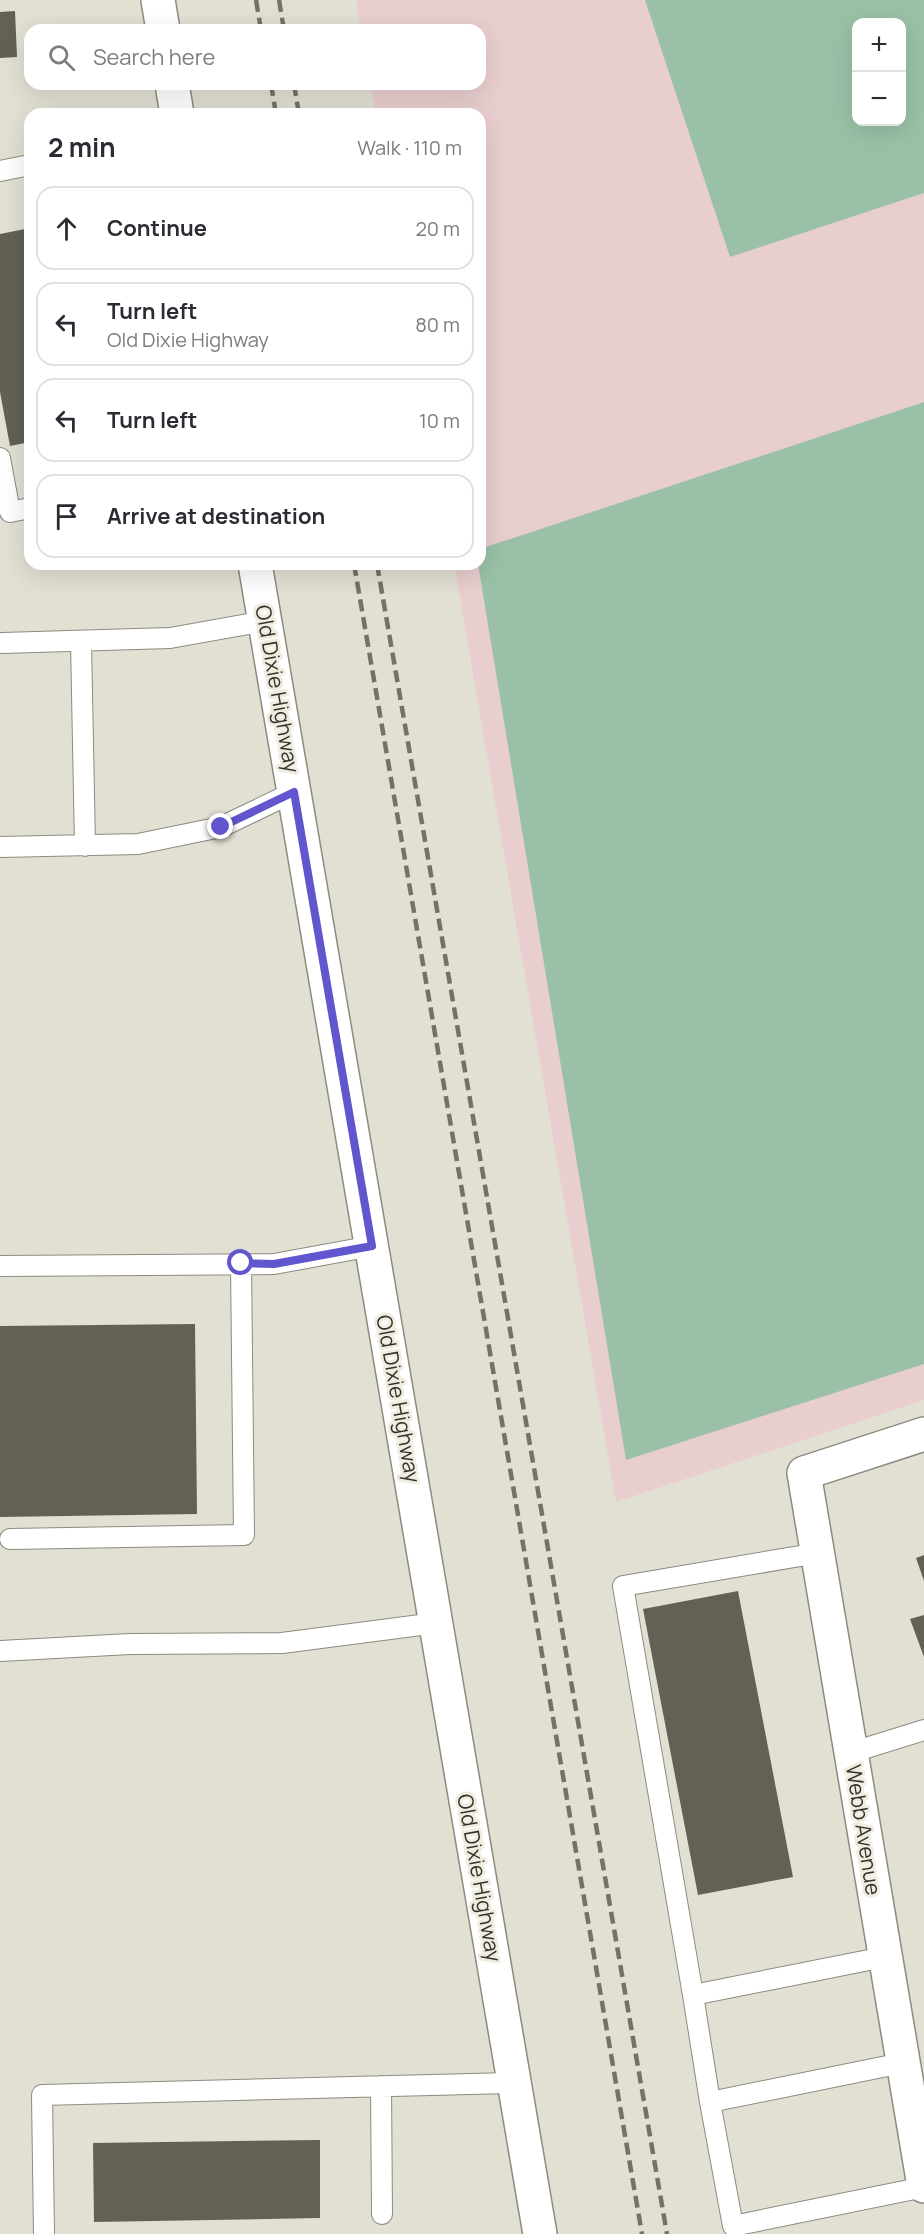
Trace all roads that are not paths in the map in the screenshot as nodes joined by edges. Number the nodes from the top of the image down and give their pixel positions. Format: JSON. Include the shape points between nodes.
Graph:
{"nodes":[{"id":1,"x":158,"y":0,"type":"edge"},
{"id":2,"x":162,"y":24,"type":"edge"},
{"id":3,"x":173,"y":90,"type":"edge"},
{"id":4,"x":176,"y":108,"type":"edge"},
{"id":5,"x":24,"y":166,"type":"edge"},
{"id":6,"x":0,"y":171,"type":"edge"},
{"id":7,"x":0,"y":458,"type":"edge"},
{"id":8,"x":24,"y":509,"type":"edge"},
{"id":9,"x":5,"y":513,"type":"edge"},
{"id":10,"x":256,"y":570,"type":"edge"},
{"id":11,"x":265,"y":621,"type":"junction"},
{"id":12,"x":81,"y":641,"type":"junction"},
{"id":13,"x":2,"y":643,"type":"dead end"},
{"id":14,"x":294,"y":792,"type":"junction"},
{"id":15,"x":85,"y":846,"type":"junction"},
{"id":16,"x":0,"y":847,"type":"edge"},
{"id":17,"x":372,"y":1246,"type":"junction"},
{"id":18,"x":241,"y":1263,"type":"junction"},
{"id":19,"x":0,"y":1266,"type":"edge"},
{"id":20,"x":924,"y":1434,"type":"edge"},
{"id":21,"x":10,"y":1539,"type":"dead end"},
{"id":22,"x":818,"y":1553,"type":"junction"},
{"id":23,"x":436,"y":1623,"type":"junction"},
{"id":24,"x":0,"y":1651,"type":"edge"},
{"id":25,"x":924,"y":1730,"type":"edge"},
{"id":26,"x":850,"y":1753,"type":"junction"},
{"id":27,"x":884,"y":1957,"type":"junction"},
{"id":28,"x":693,"y":1995,"type":"junction"},
{"id":29,"x":913,"y":2059,"type":"edge"},
{"id":30,"x":514,"y":2083,"type":"junction"},
{"id":31,"x":381,"y":2086,"type":"junction"},
{"id":32,"x":710,"y":2102,"type":"junction"},
{"id":33,"x":924,"y":2186,"type":"edge"},
{"id":34,"x":382,"y":2214,"type":"dead end"},
{"id":35,"x":44,"y":2234,"type":"edge"},
{"id":36,"x":540,"y":2234,"type":"edge"}],
"edges":[{"from":1,"to":2,"type":"street"},
{"from":3,"to":4,"type":"street"},
{"from":5,"to":6,"type":"lane"},
{"from":7,"to":9,"type":"lane"},
{"from":8,"to":9,"type":"lane"},
{"from":10,"to":11,"type":"street","name":"Old Dixie Highway"},
{"from":11,"to":12,"type":"lane","via":[[170,638]]},
{"from":11,"to":14,"type":"street","name":"Old Dixie Highway"},
{"from":12,"to":13,"type":"lane"},
{"from":12,"to":15,"type":"lane"},
{"from":14,"to":15,"type":"lane","via":[[221,827],[138,844]]},
{"from":14,"to":17,"type":"street","name":"Old Dixie Highway"},
{"from":15,"to":16,"type":"lane"},
{"from":17,"to":18,"type":"lane","via":[[274,1264]]},
{"from":17,"to":23,"type":"street","name":"Old Dixie Highway"},
{"from":18,"to":19,"type":"lane"},
{"from":18,"to":21,"type":"lane","via":[[244,1535]]},
{"from":20,"to":22,"type":"street","name":"Webb Avenue","via":[[804,1473]]},
{"from":22,"to":26,"type":"street","name":"Webb Avenue"},
{"from":22,"to":28,"type":"lane","via":[[623,1586]]},
{"from":23,"to":24,"type":"lane","via":[[282,1643],[130,1644]]},
{"from":23,"to":30,"type":"street","name":"Old Dixie Highway"},
{"from":25,"to":26,"type":"lane"},
{"from":26,"to":27,"type":"street","name":"Webb Avenue"},
{"from":27,"to":28,"type":"lane"},
{"from":27,"to":29,"type":"street","name":"Webb Avenue"},
{"from":28,"to":32,"type":"lane"},
{"from":29,"to":32,"type":"lane"},
{"from":29,"to":33,"type":"street","name":"Webb Avenue"},
{"from":30,"to":31,"type":"lane"},
{"from":30,"to":36,"type":"street","name":"Old Dixie Highway"},
{"from":31,"to":34,"type":"lane"},
{"from":31,"to":35,"type":"lane","via":[[42,2095]]},
{"from":32,"to":33,"type":"lane","via":[[733,2226]]}]}
